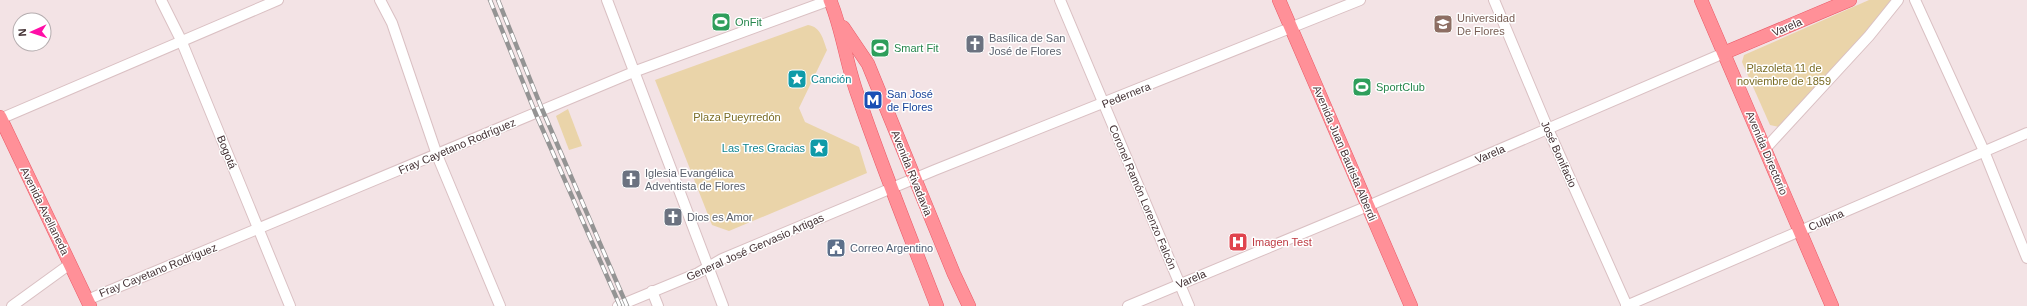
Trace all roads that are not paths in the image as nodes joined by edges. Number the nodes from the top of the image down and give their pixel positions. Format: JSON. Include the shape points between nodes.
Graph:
{"nodes":[{"id":1,"x":161,"y":0,"type":"edge"},
{"id":2,"x":278,"y":0,"type":"edge"},
{"id":3,"x":380,"y":0,"type":"edge"},
{"id":4,"x":607,"y":0,"type":"edge"},
{"id":5,"x":830,"y":0,"type":"edge"},
{"id":6,"x":1060,"y":0,"type":"edge"},
{"id":7,"x":1279,"y":0,"type":"edge"},
{"id":8,"x":1360,"y":0,"type":"edge"},
{"id":9,"x":1494,"y":0,"type":"edge"},
{"id":10,"x":1701,"y":0,"type":"edge"},
{"id":11,"x":1850,"y":0,"type":"edge"},
{"id":12,"x":1898,"y":0,"type":"edge"},
{"id":13,"x":1915,"y":0,"type":"edge"},
{"id":14,"x":839,"y":23,"type":"junction"},
{"id":15,"x":1291,"y":29,"type":"junction"},
{"id":16,"x":181,"y":40,"type":"junction"},
{"id":17,"x":1724,"y":53,"type":"junction"},
{"id":18,"x":636,"y":71,"type":"junction"},
{"id":19,"x":1103,"y":104,"type":"junction"},
{"id":20,"x":0,"y":118,"type":"edge"},
{"id":21,"x":1548,"y":129,"type":"junction"},
{"id":22,"x":2027,"y":133,"type":"edge"},
{"id":23,"x":1765,"y":149,"type":"junction"},
{"id":24,"x":1984,"y":151,"type":"junction"},
{"id":25,"x":437,"y":155,"type":"junction"},
{"id":26,"x":914,"y":179,"type":"junction"},
{"id":27,"x":891,"y":188,"type":"junction"},
{"id":28,"x":1368,"y":206,"type":"junction"},
{"id":29,"x":259,"y":229,"type":"junction"},
{"id":30,"x":1800,"y":231,"type":"junction"},
{"id":31,"x":2027,"y":258,"type":"edge"},
{"id":32,"x":70,"y":264,"type":"junction"},
{"id":33,"x":708,"y":267,"type":"junction"},
{"id":34,"x":1180,"y":284,"type":"junction"},
{"id":35,"x":652,"y":291,"type":"junction"},
{"id":36,"x":88,"y":303,"type":"edge"},
{"id":37,"x":12,"y":306,"type":"edge"},
{"id":38,"x":290,"y":306,"type":"edge"},
{"id":39,"x":500,"y":306,"type":"edge"},
{"id":40,"x":618,"y":306,"type":"edge"},
{"id":41,"x":658,"y":306,"type":"edge"},
{"id":42,"x":723,"y":306,"type":"edge"},
{"id":43,"x":937,"y":306,"type":"edge"},
{"id":44,"x":970,"y":306,"type":"edge"},
{"id":45,"x":1128,"y":306,"type":"edge"},
{"id":46,"x":1189,"y":306,"type":"edge"},
{"id":47,"x":1411,"y":306,"type":"edge"},
{"id":48,"x":1626,"y":306,"type":"edge"},
{"id":49,"x":1832,"y":306,"type":"edge"}],
"edges":[{"from":1,"to":16,"type":"street","name":"Bogotá"},
{"from":2,"to":16,"type":"street"},
{"from":3,"to":25,"type":"street","via":[[392,23]]},
{"from":4,"to":18,"type":"street"},
{"from":5,"to":14,"type":"main road","name":"Avenida Rivadavia"},
{"from":5,"to":18,"type":"street","name":"Fray Cayetano Rodríguez"},
{"from":6,"to":19,"type":"street","name":"Coronel Ramón Lorenzo Falcón"},
{"from":7,"to":15,"type":"main road","name":"Avenida Juan Bautista Alberdi"},
{"from":8,"to":15,"type":"street","name":"Pedernera"},
{"from":9,"to":21,"type":"street","name":"José Bonifacio"},
{"from":10,"to":17,"type":"main road","name":"Avenida Directorio"},
{"from":11,"to":17,"type":"main road","name":"Varela"},
{"from":12,"to":23,"type":"street","via":[[1869,36]]},
{"from":13,"to":24,"type":"street"},
{"from":14,"to":26,"type":"main road","name":"Avenida Rivadavia","via":[[868,64]]},
{"from":14,"to":27,"type":"main road","name":"Avenida Rivadavia","via":[[848,66]]},
{"from":15,"to":19,"type":"street","name":"Pedernera"},
{"from":15,"to":28,"type":"main road","name":"Avenida Juan Bautista Alberdi"},
{"from":16,"to":20,"type":"street"},
{"from":16,"to":29,"type":"street","name":"Bogotá"},
{"from":17,"to":21,"type":"street","name":"Varela"},
{"from":17,"to":23,"type":"main road","name":"Avenida Directorio"},
{"from":18,"to":25,"type":"street","name":"Fray Cayetano Rodríguez"},
{"from":18,"to":33,"type":"street"},
{"from":19,"to":26,"type":"street","name":"Pedernera"},
{"from":19,"to":34,"type":"street","name":"Coronel Ramón Lorenzo Falcón"},
{"from":20,"to":32,"type":"main road","name":"Avenida Avellaneda"},
{"from":21,"to":28,"type":"street","name":"Varela"},
{"from":21,"to":48,"type":"street","name":"José Bonifacio"},
{"from":22,"to":24,"type":"street","name":"Culpina"},
{"from":23,"to":30,"type":"main road","name":"Avenida Directorio"},
{"from":24,"to":30,"type":"street","name":"Culpina"},
{"from":24,"to":31,"type":"street"},
{"from":25,"to":29,"type":"street","name":"Fray Cayetano Rodríguez"},
{"from":25,"to":39,"type":"street"},
{"from":26,"to":27,"type":"street","name":"Pedernera"},
{"from":26,"to":44,"type":"main road","name":"Avenida Rivadavia"},
{"from":27,"to":33,"type":"street","name":"General José Gervasio Artigas"},
{"from":27,"to":43,"type":"main road","name":"Avenida Rivadavia"},
{"from":28,"to":34,"type":"street","name":"Varela"},
{"from":28,"to":47,"type":"main road","name":"Avenida Juan Bautista Alberdi"},
{"from":29,"to":36,"type":"street","name":"Fray Cayetano Rodríguez"},
{"from":29,"to":38,"type":"street","name":"Bogotá"},
{"from":30,"to":48,"type":"street","name":"Culpina"},
{"from":30,"to":49,"type":"main road","name":"Avenida Directorio"},
{"from":32,"to":36,"type":"main road","name":"Avenida Avellaneda"},
{"from":32,"to":37,"type":"street"},
{"from":33,"to":35,"type":"street","name":"General José Gervasio Artigas"},
{"from":33,"to":42,"type":"street"},
{"from":34,"to":45,"type":"street","name":"Varela"},
{"from":34,"to":46,"type":"street","name":"Coronel Ramón Lorenzo Falcón"},
{"from":35,"to":40,"type":"street","name":"General José Gervasio Artigas"},
{"from":35,"to":41,"type":"street"}]}
